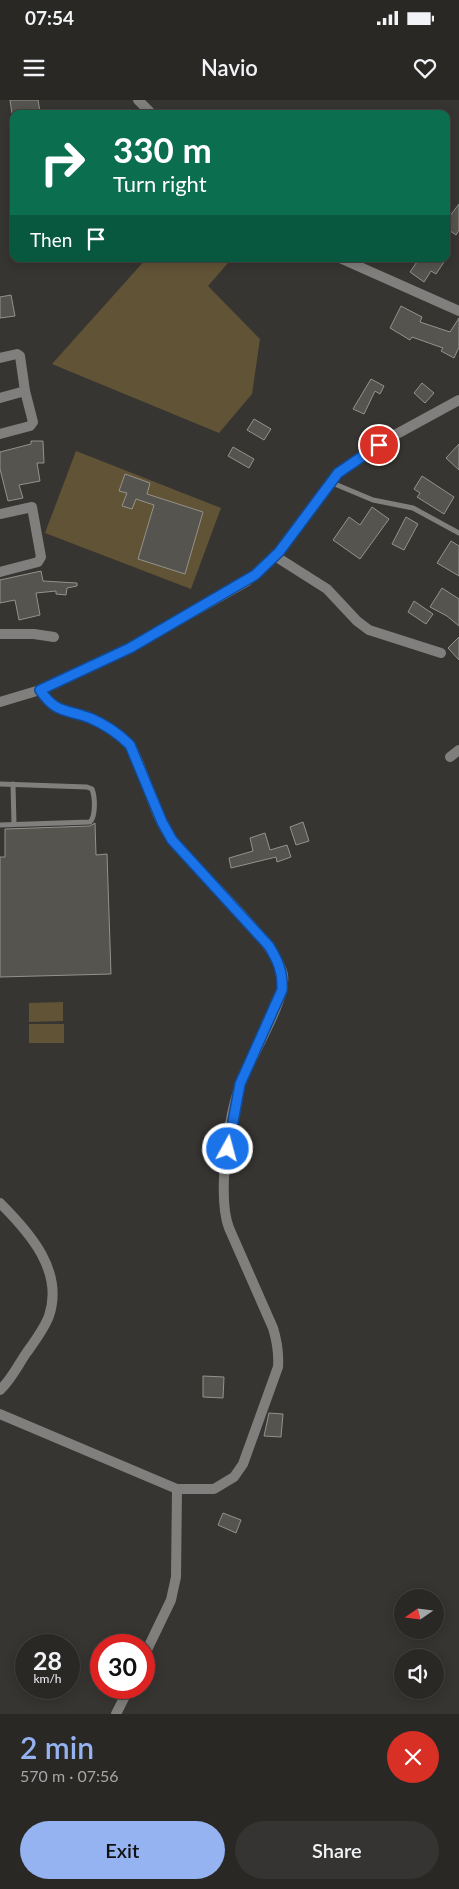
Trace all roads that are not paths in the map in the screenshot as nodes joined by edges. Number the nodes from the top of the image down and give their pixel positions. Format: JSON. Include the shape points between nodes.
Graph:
{"nodes":[{"id":1,"x":138,"y":100,"type":"edge"},
{"id":2,"x":148,"y":110,"type":"edge"},
{"id":3,"x":349,"y":262,"type":"edge"},
{"id":4,"x":459,"y":311,"type":"edge"},
{"id":5,"x":0,"y":358,"type":"edge"},
{"id":6,"x":25,"y":391,"type":"junction"},
{"id":7,"x":0,"y":398,"type":"edge"},
{"id":8,"x":459,"y":400,"type":"edge"},
{"id":9,"x":0,"y":434,"type":"edge"},
{"id":10,"x":330,"y":482,"type":"junction"},
{"id":11,"x":0,"y":514,"type":"edge"},
{"id":12,"x":459,"y":532,"type":"edge"},
{"id":13,"x":275,"y":556,"type":"junction"},
{"id":14,"x":0,"y":572,"type":"edge"},
{"id":15,"x":0,"y":634,"type":"edge"},
{"id":16,"x":54,"y":637,"type":"dead end"},
{"id":17,"x":441,"y":653,"type":"dead end"},
{"id":18,"x":40,"y":690,"type":"junction"},
{"id":19,"x":0,"y":702,"type":"edge"},
{"id":20,"x":459,"y":750,"type":"edge"},
{"id":21,"x":450,"y":757,"type":"dead end"},
{"id":22,"x":0,"y":784,"type":"edge"},
{"id":23,"x":13,"y":784,"type":"junction"},
{"id":24,"x":14,"y":824,"type":"junction"},
{"id":25,"x":0,"y":825,"type":"edge"},
{"id":26,"x":0,"y":1203,"type":"edge"},
{"id":27,"x":0,"y":1390,"type":"edge"},
{"id":28,"x":0,"y":1414,"type":"edge"},
{"id":29,"x":177,"y":1489,"type":"junction"},
{"id":30,"x":155,"y":1634,"type":"edge"},
{"id":31,"x":123,"y":1699,"type":"edge"},
{"id":32,"x":116,"y":1714,"type":"edge"}],
"edges":[{"from":1,"to":2,"type":"street"},
{"from":3,"to":4,"type":"street"},
{"from":5,"to":6,"type":"street","via":[[20,356]]},
{"from":6,"to":7,"type":"street"},
{"from":6,"to":9,"type":"street","via":[[33,424]]},
{"from":8,"to":10,"type":"street","via":[[350,463]]},
{"from":10,"to":12,"type":"lane","via":[[373,500],[412,508]]},
{"from":10,"to":13,"type":"street"},
{"from":11,"to":14,"type":"street","via":[[32,507],[41,557],[38,562]]},
{"from":13,"to":17,"type":"street","via":[[327,589],[369,630]]},
{"from":13,"to":18,"type":"street","via":[[246,582],[159,633]]},
{"from":15,"to":16,"type":"street"},
{"from":18,"to":19,"type":"street"},
{"from":18,"to":29,"type":"street","via":[[53,707],[96,720],[130,745],[172,840],[269,946],[283,975],[282,990],[240,1084],[230,1132],[223,1200],[229,1228],[278,1343],[278,1367],[243,1464],[234,1478],[214,1489]]},
{"from":20,"to":21,"type":"street"},
{"from":22,"to":23,"type":"lane"},
{"from":23,"to":24,"type":"lane"},
{"from":23,"to":24,"type":"lane","via":[[87,787],[92,789],[94,798],[93,820],[90,822]]},
{"from":24,"to":25,"type":"lane"},
{"from":26,"to":27,"type":"street","via":[[39,1250],[51,1275],[54,1291],[41,1332]]},
{"from":28,"to":29,"type":"street"},
{"from":29,"to":30,"type":"street","via":[[176,1577],[171,1600]]},
{"from":31,"to":32,"type":"street"}]}
